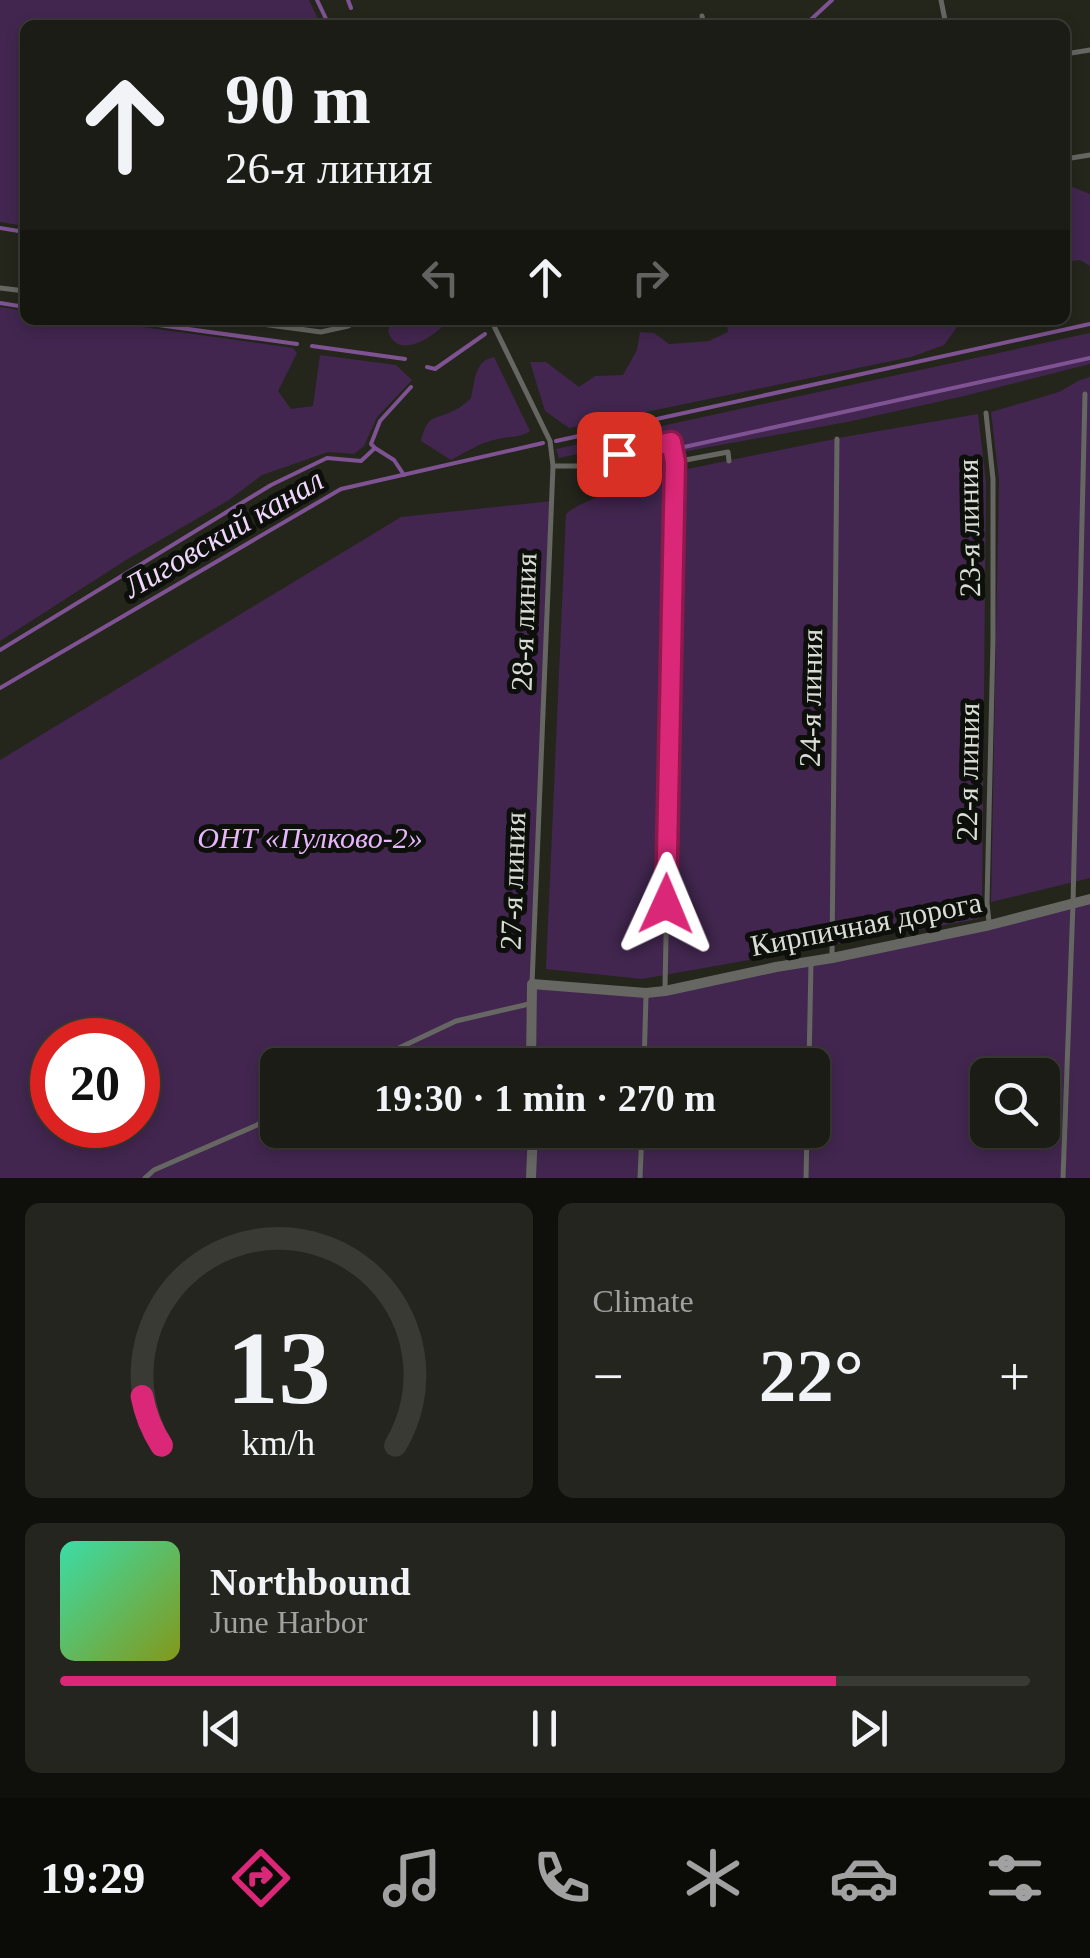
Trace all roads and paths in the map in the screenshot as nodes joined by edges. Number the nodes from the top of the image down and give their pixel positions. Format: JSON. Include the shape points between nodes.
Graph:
{"nodes":[{"id":1,"x":702,"y":16,"type":"dead end"},
{"id":2,"x":703,"y":20,"type":"edge"},
{"id":3,"x":269,"y":325,"type":"edge"},
{"id":4,"x":350,"y":325,"type":"edge"},
{"id":5,"x":493,"y":325,"type":"edge"},
{"id":6,"x":1085,"y":394,"type":"dead end"},
{"id":7,"x":986,"y":413,"type":"dead end"},
{"id":8,"x":837,"y":439,"type":"dead end"},
{"id":9,"x":729,"y":461,"type":"dead end"},
{"id":10,"x":675,"y":462,"type":"junction"},
{"id":11,"x":553,"y":466,"type":"junction"},
{"id":12,"x":993,"y":641,"type":"joint"},
{"id":13,"x":540,"y":780,"type":"joint"},
{"id":14,"x":1090,"y":898,"type":"edge"},
{"id":15,"x":1073,"y":902,"type":"junction"},
{"id":16,"x":990,"y":925,"type":"junction"},
{"id":17,"x":832,"y":958,"type":"junction"},
{"id":18,"x":811,"y":962,"type":"junction"},
{"id":19,"x":532,"y":984,"type":"junction"},
{"id":20,"x":665,"y":991,"type":"junction"},
{"id":21,"x":646,"y":993,"type":"junction"},
{"id":22,"x":532,"y":1004,"type":"junction"},
{"id":23,"x":399,"y":1048,"type":"edge"},
{"id":24,"x":531,"y":1048,"type":"edge"},
{"id":25,"x":644,"y":1048,"type":"edge"},
{"id":26,"x":808,"y":1048,"type":"edge"},
{"id":27,"x":260,"y":1123,"type":"edge"},
{"id":28,"x":532,"y":1148,"type":"edge"},
{"id":29,"x":641,"y":1148,"type":"edge"},
{"id":30,"x":807,"y":1148,"type":"edge"},
{"id":31,"x":144,"y":1178,"type":"edge"},
{"id":32,"x":531,"y":1178,"type":"edge"},
{"id":33,"x":640,"y":1178,"type":"edge"},
{"id":34,"x":806,"y":1178,"type":"edge"},
{"id":35,"x":1063,"y":1178,"type":"edge"}],
"edges":[{"from":1,"to":2,"type":"lane"},
{"from":3,"to":4,"type":"lane","via":[[321,332]]},
{"from":5,"to":11,"type":"lane","name":"28-я линия","via":[[550,441]]},
{"from":6,"to":15,"type":"lane"},
{"from":7,"to":12,"type":"lane","name":"23-я линия"},
{"from":8,"to":17,"type":"lane","name":"24-я линия"},
{"from":9,"to":10,"type":"lane","via":[[728,452]]},
{"from":10,"to":11,"type":"lane","via":[[671,442],[587,466]]},
{"from":10,"to":20,"type":"lane"},
{"from":11,"to":13,"type":"lane","name":"28-я линия"},
{"from":12,"to":16,"type":"lane","name":"22-я линия"},
{"from":13,"to":19,"type":"lane","name":"27-я линия"},
{"from":14,"to":15,"type":"street","name":"Кирпичная дорога"},
{"from":15,"to":16,"type":"street","name":"Кирпичная дорога"},
{"from":15,"to":35,"type":"lane"},
{"from":16,"to":17,"type":"street","name":"Кирпичная дорога"},
{"from":17,"to":18,"type":"street","name":"Кирпичная дорога"},
{"from":18,"to":20,"type":"street","name":"Кирпичная дорога"},
{"from":18,"to":26,"type":"lane"},
{"from":19,"to":21,"type":"street","name":"Кирпичная дорога"},
{"from":19,"to":22,"type":"street"},
{"from":20,"to":21,"type":"street","name":"Кирпичная дорога"},
{"from":21,"to":25,"type":"lane"},
{"from":22,"to":23,"type":"lane","via":[[456,1021]]},
{"from":22,"to":24,"type":"street"},
{"from":27,"to":31,"type":"lane"},
{"from":28,"to":32,"type":"street"},
{"from":29,"to":33,"type":"lane"},
{"from":30,"to":34,"type":"lane"}]}
